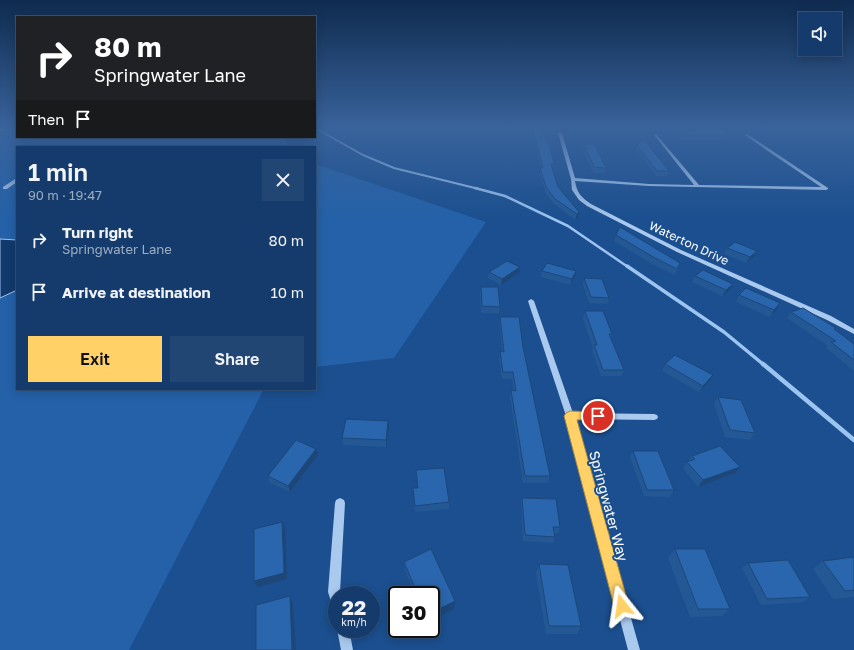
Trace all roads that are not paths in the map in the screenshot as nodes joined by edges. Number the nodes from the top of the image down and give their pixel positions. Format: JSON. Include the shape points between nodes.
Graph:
{"nodes":[{"id":1,"x":567,"y":158,"type":"edge"},
{"id":2,"x":675,"y":158,"type":"edge"},
{"id":3,"x":781,"y":158,"type":"edge"},
{"id":4,"x":573,"y":179,"type":"junction"},
{"id":5,"x":16,"y":181,"type":"edge"},
{"id":6,"x":698,"y":186,"type":"junction"},
{"id":7,"x":5,"y":188,"type":"dead end"},
{"id":8,"x":531,"y":301,"type":"dead end"},
{"id":9,"x":854,"y":332,"type":"edge"},
{"id":10,"x":570,"y":416,"type":"junction"},
{"id":11,"x":654,"y":417,"type":"dead end"},
{"id":12,"x":340,"y":503,"type":"dead end"},
{"id":13,"x":334,"y":586,"type":"edge"},
{"id":14,"x":345,"y":638,"type":"edge"},
{"id":15,"x":347,"y":650,"type":"edge"},
{"id":16,"x":634,"y":650,"type":"edge"}],
"edges":[{"from":1,"to":4,"type":"street","name":"Waterton Drive"},
{"from":2,"to":6,"type":"street"},
{"from":3,"to":6,"type":"street","via":[[826,189]]},
{"from":4,"to":6,"type":"street"},
{"from":4,"to":9,"type":"street","name":"Waterton Drive","via":[[574,190],[581,199],[606,214],[679,252],[829,318]]},
{"from":5,"to":7,"type":"street"},
{"from":8,"to":10,"type":"street","name":"Springwater Way"},
{"from":10,"to":11,"type":"street"},
{"from":10,"to":16,"type":"street","name":"Springwater Way"},
{"from":12,"to":13,"type":"street"},
{"from":14,"to":15,"type":"street"}]}
